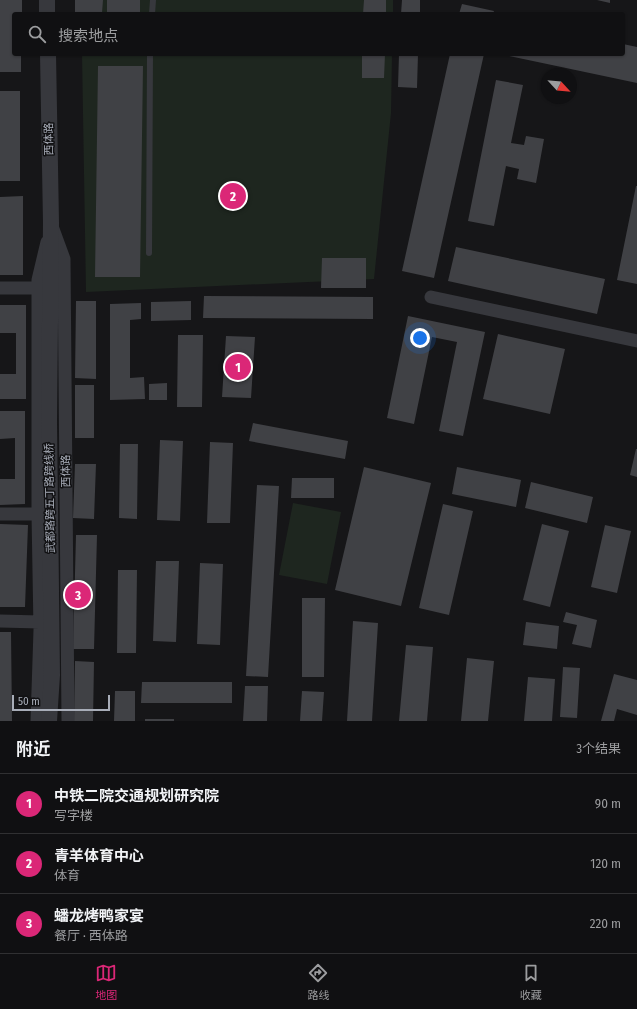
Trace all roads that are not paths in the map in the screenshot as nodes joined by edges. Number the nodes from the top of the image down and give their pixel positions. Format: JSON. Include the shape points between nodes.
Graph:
{"nodes":[{"id":1,"x":47,"y":0,"type":"edge"},
{"id":2,"x":152,"y":0,"type":"edge"},
{"id":3,"x":47,"y":12,"type":"edge"},
{"id":4,"x":152,"y":12,"type":"edge"},
{"id":5,"x":48,"y":56,"type":"edge"},
{"id":6,"x":150,"y":56,"type":"edge"},
{"id":7,"x":51,"y":223,"type":"junction"},
{"id":8,"x":149,"y":253,"type":"dead end"},
{"id":9,"x":50,"y":275,"type":"joint"},
{"id":10,"x":0,"y":288,"type":"edge"},
{"id":11,"x":38,"y":288,"type":"junction"},
{"id":12,"x":431,"y":297,"type":"dead end"},
{"id":13,"x":637,"y":341,"type":"edge"},
{"id":14,"x":0,"y":514,"type":"edge"},
{"id":15,"x":38,"y":514,"type":"junction"},
{"id":16,"x":0,"y":621,"type":"edge"},
{"id":17,"x":40,"y":622,"type":"junction"},
{"id":18,"x":37,"y":721,"type":"edge"},
{"id":19,"x":49,"y":721,"type":"edge"},
{"id":20,"x":68,"y":721,"type":"edge"}],
"edges":[{"from":1,"to":3,"type":"street"},
{"from":2,"to":4,"type":"lane"},
{"from":5,"to":7,"type":"street","name":"西体路"},
{"from":6,"to":8,"type":"lane"},
{"from":7,"to":9,"type":"street","name":"西体路"},
{"from":7,"to":11,"type":"street","name":"西体路"},
{"from":7,"to":20,"type":"street","name":"西体路","via":[[64,259]]},
{"from":9,"to":19,"type":"street","name":"武都路跨五丁路跨线桥","via":[[52,675]]},
{"from":10,"to":11,"type":"street"},
{"from":11,"to":15,"type":"street","name":"西体路"},
{"from":12,"to":13,"type":"street"},
{"from":14,"to":15,"type":"street"},
{"from":15,"to":17,"type":"street","name":"西体路"},
{"from":16,"to":17,"type":"street"},
{"from":17,"to":18,"type":"street","name":"西体路"}]}
